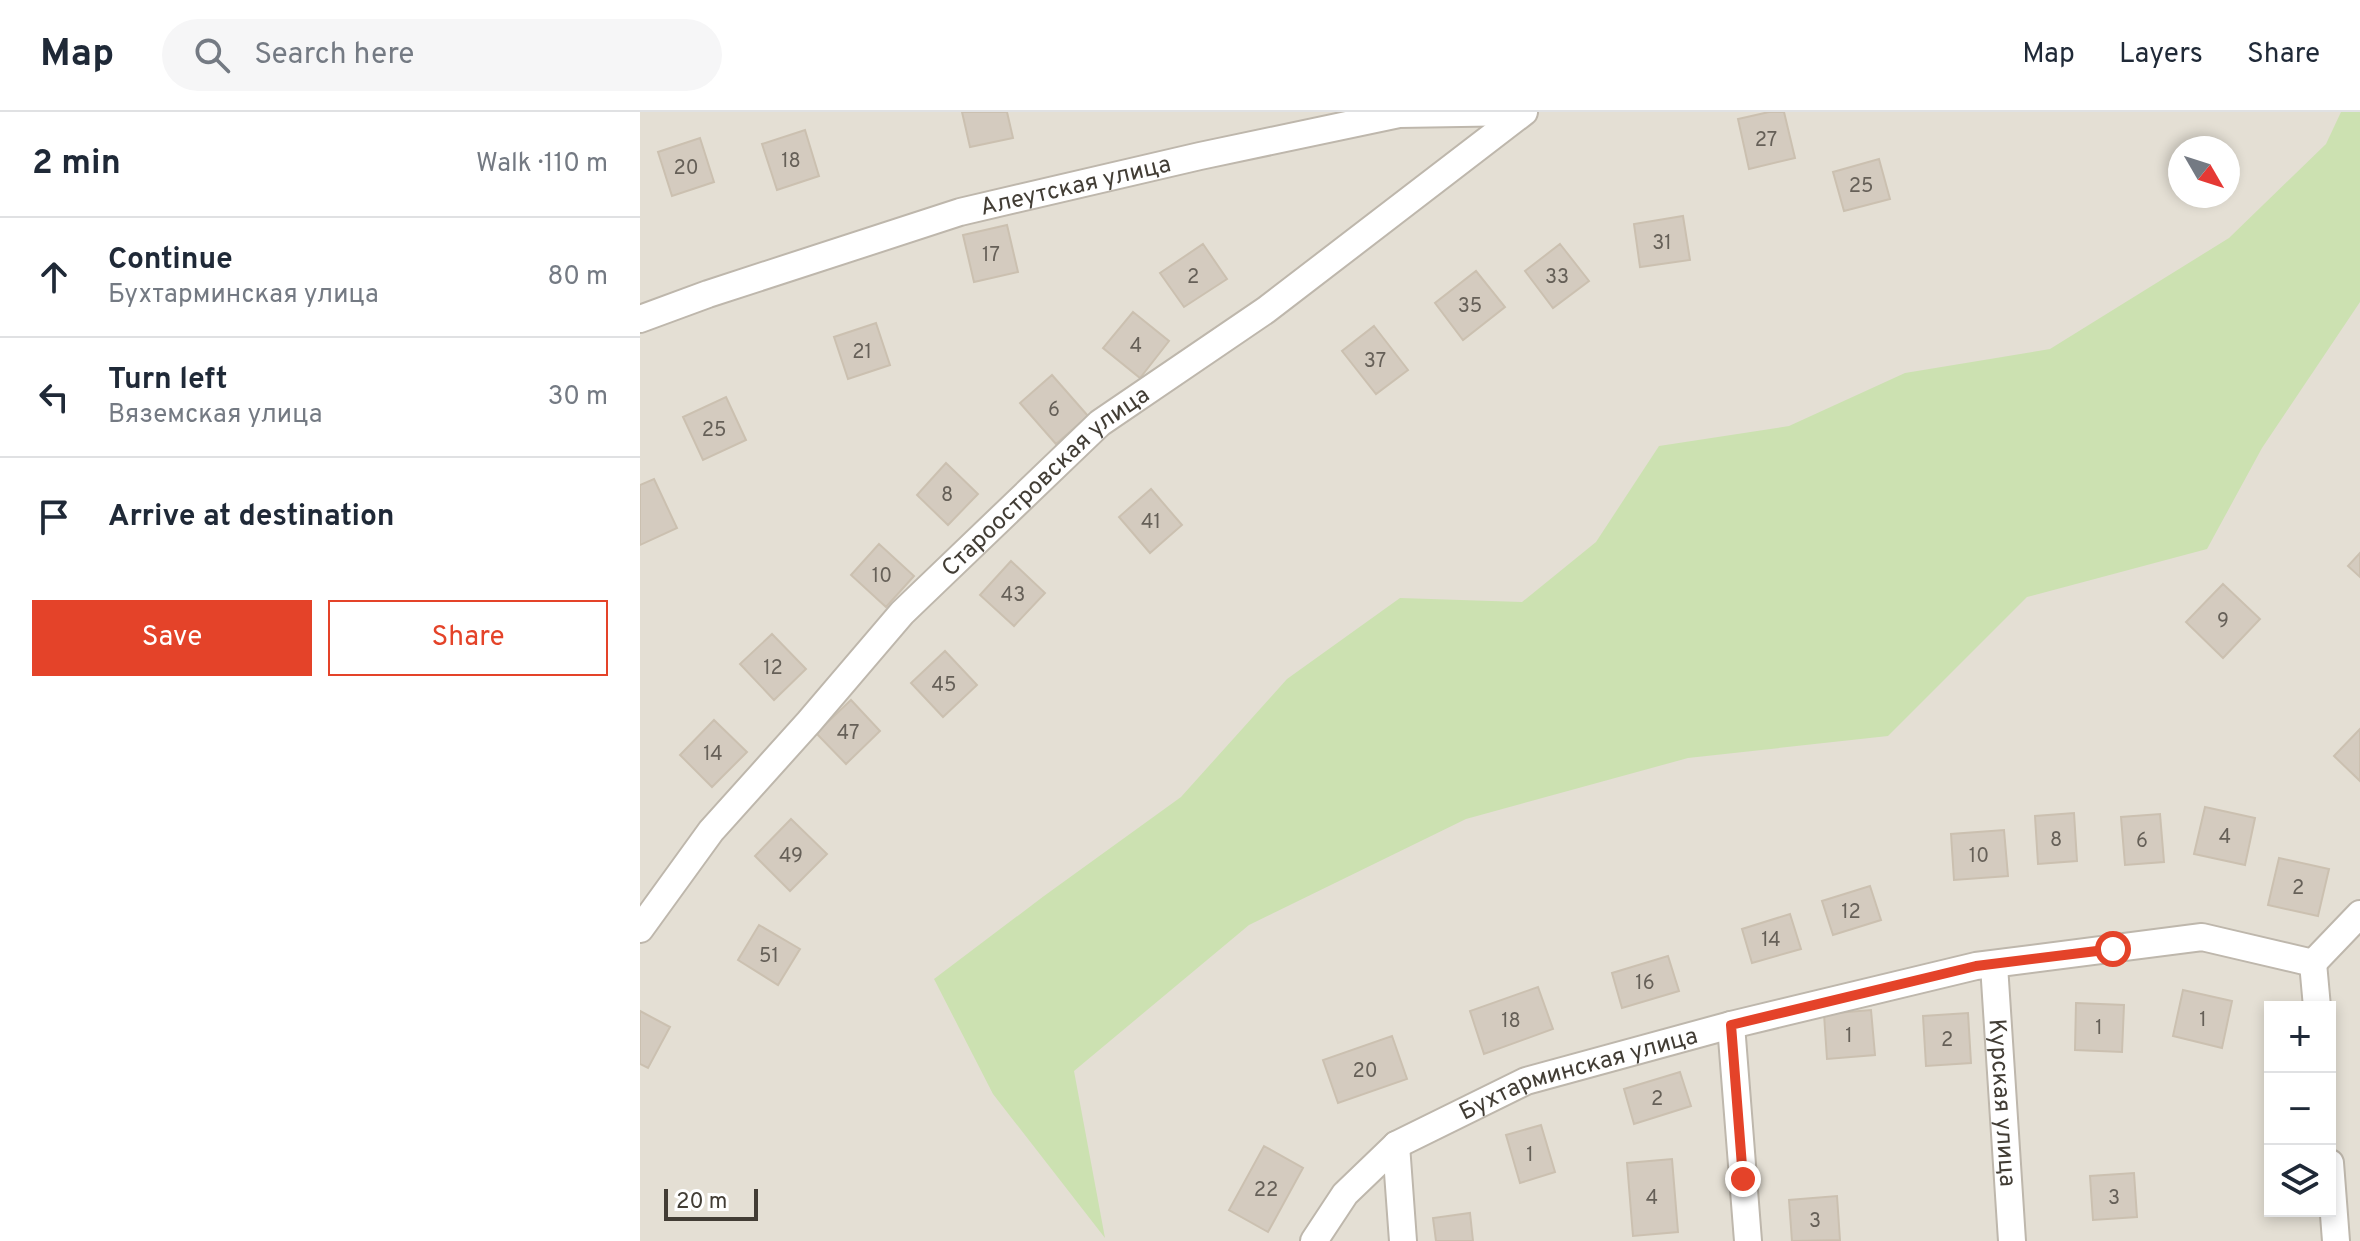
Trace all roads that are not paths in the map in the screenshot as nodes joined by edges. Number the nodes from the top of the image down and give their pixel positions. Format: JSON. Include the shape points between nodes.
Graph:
{"nodes":[{"id":1,"x":1523,"y":112,"type":"edge"},
{"id":2,"x":640,"y":319,"type":"edge"},
{"id":3,"x":2360,"y":914,"type":"edge"},
{"id":4,"x":640,"y":929,"type":"edge"},
{"id":5,"x":2313,"y":963,"type":"junction"},
{"id":6,"x":1994,"y":965,"type":"junction"},
{"id":7,"x":2316,"y":1001,"type":"edge"},
{"id":8,"x":1731,"y":1025,"type":"junction"},
{"id":9,"x":1396,"y":1145,"type":"junction"},
{"id":10,"x":2334,"y":1217,"type":"edge"},
{"id":11,"x":1314,"y":1241,"type":"edge"},
{"id":12,"x":1403,"y":1241,"type":"edge"},
{"id":13,"x":1748,"y":1241,"type":"edge"},
{"id":14,"x":2012,"y":1241,"type":"edge"},
{"id":15,"x":2336,"y":1241,"type":"edge"}],
"edges":[{"from":1,"to":2,"type":"street","name":"Алеутская улица","via":[[1399,114],[960,212]]},
{"from":1,"to":4,"type":"street","name":"Староостровская улица","via":[[1266,310],[1100,423],[902,613],[711,831]]},
{"from":3,"to":5,"type":"street"},
{"from":5,"to":6,"type":"street","name":"Бухтарминская улица","via":[[2202,937]]},
{"from":5,"to":7,"type":"street"},
{"from":6,"to":8,"type":"street","name":"Бухтарминская улица"},
{"from":6,"to":14,"type":"street","name":"Курская улица"},
{"from":8,"to":9,"type":"street","name":"Бухтарминская улица","via":[[1526,1081]]},
{"from":8,"to":13,"type":"street"},
{"from":9,"to":11,"type":"street","name":"Бухтарминская улица","via":[[1345,1194]]},
{"from":9,"to":12,"type":"street"},
{"from":10,"to":15,"type":"street"}]}
